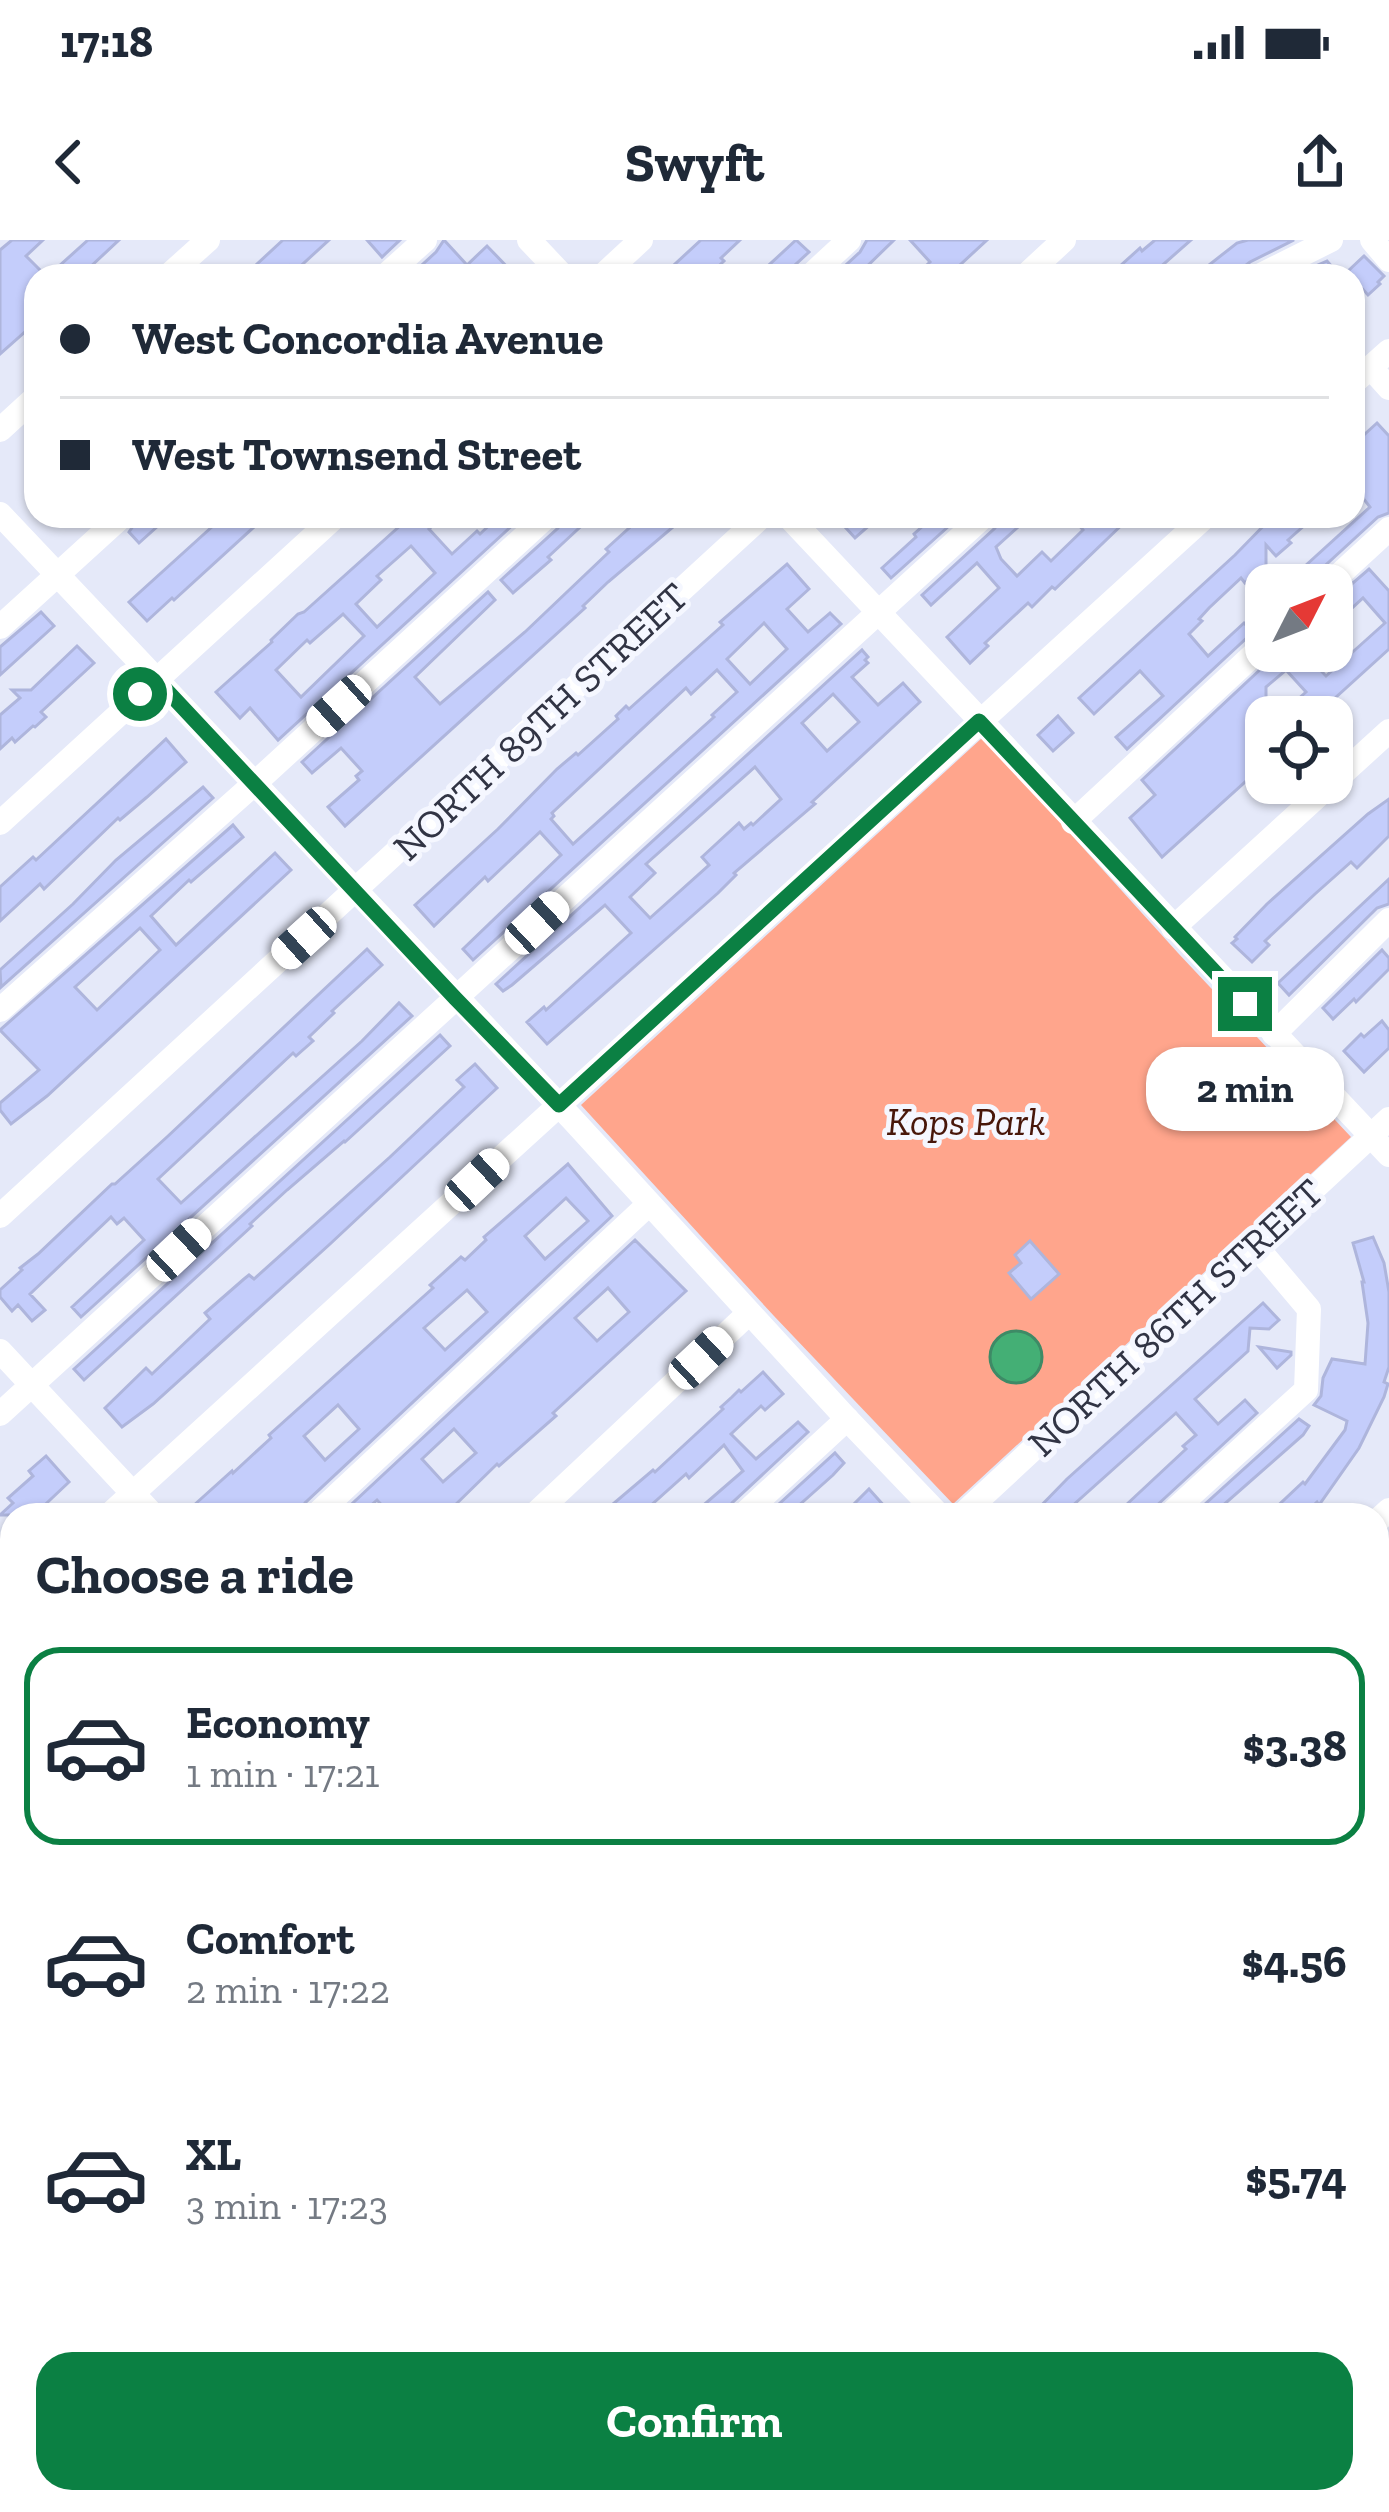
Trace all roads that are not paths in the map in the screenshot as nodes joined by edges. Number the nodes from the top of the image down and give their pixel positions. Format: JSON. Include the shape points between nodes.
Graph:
{"nodes":[{"id":1,"x":208,"y":240,"type":"edge"},
{"id":2,"x":425,"y":240,"type":"edge"},
{"id":3,"x":530,"y":240,"type":"edge"},
{"id":4,"x":641,"y":240,"type":"edge"},
{"id":5,"x":849,"y":240,"type":"edge"},
{"id":6,"x":1064,"y":240,"type":"edge"},
{"id":7,"x":1330,"y":240,"type":"edge"},
{"id":8,"x":1372,"y":240,"type":"edge"},
{"id":9,"x":1389,"y":260,"type":"edge"},
{"id":10,"x":181,"y":264,"type":"edge"},
{"id":11,"x":399,"y":264,"type":"edge"},
{"id":12,"x":552,"y":264,"type":"edge"},
{"id":13,"x":615,"y":264,"type":"edge"},
{"id":14,"x":823,"y":264,"type":"edge"},
{"id":15,"x":1037,"y":264,"type":"edge"},
{"id":16,"x":1282,"y":264,"type":"edge"},
{"id":17,"x":1371,"y":367,"type":"edge"},
{"id":18,"x":1389,"y":388,"type":"edge"},
{"id":19,"x":24,"y":408,"type":"edge"},
{"id":20,"x":0,"y":430,"type":"edge"},
{"id":21,"x":0,"y":514,"type":"edge"},
{"id":22,"x":109,"y":528,"type":"edge"},
{"id":23,"x":324,"y":528,"type":"edge"},
{"id":24,"x":534,"y":528,"type":"edge"},
{"id":25,"x":749,"y":528,"type":"edge"},
{"id":26,"x":799,"y":528,"type":"edge"},
{"id":27,"x":971,"y":528,"type":"edge"},
{"id":28,"x":1193,"y":528,"type":"edge"},
{"id":29,"x":1389,"y":529,"type":"edge"},
{"id":30,"x":1351,"y":564,"type":"edge"},
{"id":31,"x":57,"y":575,"type":"junction"},
{"id":32,"x":877,"y":614,"type":"junction"},
{"id":33,"x":0,"y":628,"type":"edge"},
{"id":34,"x":1245,"y":662,"type":"edge"},
{"id":35,"x":156,"y":679,"type":"junction"},
{"id":36,"x":979,"y":721,"type":"junction"},
{"id":37,"x":1389,"y":731,"type":"edge"},
{"id":38,"x":1353,"y":764,"type":"edge"},
{"id":39,"x":254,"y":784,"type":"junction"},
{"id":40,"x":1309,"y":804,"type":"edge"},
{"id":41,"x":1073,"y":822,"type":"junction"},
{"id":42,"x":0,"y":823,"type":"edge"},
{"id":43,"x":356,"y":891,"type":"junction"},
{"id":44,"x":1389,"y":920,"type":"edge"},
{"id":45,"x":1173,"y":928,"type":"junction"},
{"id":46,"x":455,"y":998,"type":"junction"},
{"id":47,"x":0,"y":1010,"type":"edge"},
{"id":48,"x":1274,"y":1034,"type":"junction"},
{"id":49,"x":559,"y":1105,"type":"junction"},
{"id":50,"x":1380,"y":1128,"type":"edge"},
{"id":51,"x":1389,"y":1155,"type":"edge"},
{"id":52,"x":10,"y":1202,"type":"edge"},
{"id":53,"x":649,"y":1204,"type":"junction"},
{"id":54,"x":0,"y":1216,"type":"edge"},
{"id":55,"x":1255,"y":1244,"type":"junction"},
{"id":56,"x":749,"y":1313,"type":"junction"},
{"id":57,"x":0,"y":1351,"type":"edge"},
{"id":58,"x":32,"y":1385,"type":"junction"},
{"id":59,"x":0,"y":1414,"type":"edge"},
{"id":60,"x":847,"y":1419,"type":"junction"},
{"id":61,"x":133,"y":1494,"type":"junction"},
{"id":62,"x":123,"y":1503,"type":"edge"},
{"id":63,"x":142,"y":1503,"type":"edge"},
{"id":64,"x":329,"y":1503,"type":"edge"},
{"id":65,"x":547,"y":1503,"type":"edge"},
{"id":66,"x":756,"y":1503,"type":"edge"},
{"id":67,"x":928,"y":1503,"type":"edge"},
{"id":68,"x":975,"y":1503,"type":"edge"},
{"id":69,"x":1182,"y":1503,"type":"edge"}],
"edges":[{"from":1,"to":10,"type":"street"},
{"from":2,"to":11,"type":"street"},
{"from":3,"to":12,"type":"street"},
{"from":4,"to":13,"type":"street"},
{"from":5,"to":14,"type":"street"},
{"from":6,"to":15,"type":"street"},
{"from":7,"to":16,"type":"street"},
{"from":8,"to":9,"type":"street"},
{"from":17,"to":18,"type":"street"},
{"from":19,"to":20,"type":"street"},
{"from":21,"to":31,"type":"street"},
{"from":22,"to":31,"type":"street"},
{"from":23,"to":35,"type":"street"},
{"from":24,"to":39,"type":"street"},
{"from":25,"to":43,"type":"street","name":"NORTH 89TH STREET"},
{"from":26,"to":32,"type":"street"},
{"from":27,"to":32,"type":"street"},
{"from":28,"to":36,"type":"street"},
{"from":29,"to":30,"type":"street"},
{"from":31,"to":33,"type":"street"},
{"from":31,"to":35,"type":"street"},
{"from":32,"to":36,"type":"street"},
{"from":32,"to":46,"type":"street"},
{"from":34,"to":41,"type":"street"},
{"from":35,"to":39,"type":"street"},
{"from":35,"to":42,"type":"street"},
{"from":36,"to":41,"type":"street"},
{"from":36,"to":49,"type":"street"},
{"from":37,"to":38,"type":"street"},
{"from":39,"to":43,"type":"street"},
{"from":39,"to":47,"type":"street"},
{"from":40,"to":45,"type":"street"},
{"from":41,"to":45,"type":"street"},
{"from":43,"to":46,"type":"street"},
{"from":43,"to":52,"type":"street","name":"NORTH 89TH STREET"},
{"from":44,"to":48,"type":"street"},
{"from":45,"to":48,"type":"street"},
{"from":46,"to":49,"type":"street"},
{"from":46,"to":58,"type":"street"},
{"from":48,"to":50,"type":"street"},
{"from":49,"to":53,"type":"street"},
{"from":49,"to":61,"type":"street"},
{"from":50,"to":51,"type":"street"},
{"from":50,"to":55,"type":"street","name":"NORTH 86TH STREET"},
{"from":52,"to":54,"type":"street","name":"NORTH 89TH STREET"},
{"from":53,"to":56,"type":"street"},
{"from":53,"to":64,"type":"street"},
{"from":55,"to":68,"type":"street","name":"NORTH 86TH STREET"},
{"from":55,"to":69,"type":"street","via":[[1310,1309],[1306,1390]]},
{"from":56,"to":60,"type":"street"},
{"from":56,"to":65,"type":"street"},
{"from":57,"to":58,"type":"street"},
{"from":58,"to":59,"type":"street"},
{"from":58,"to":61,"type":"street"},
{"from":60,"to":66,"type":"street"},
{"from":60,"to":67,"type":"street"},
{"from":61,"to":62,"type":"street"},
{"from":61,"to":63,"type":"street"}]}
